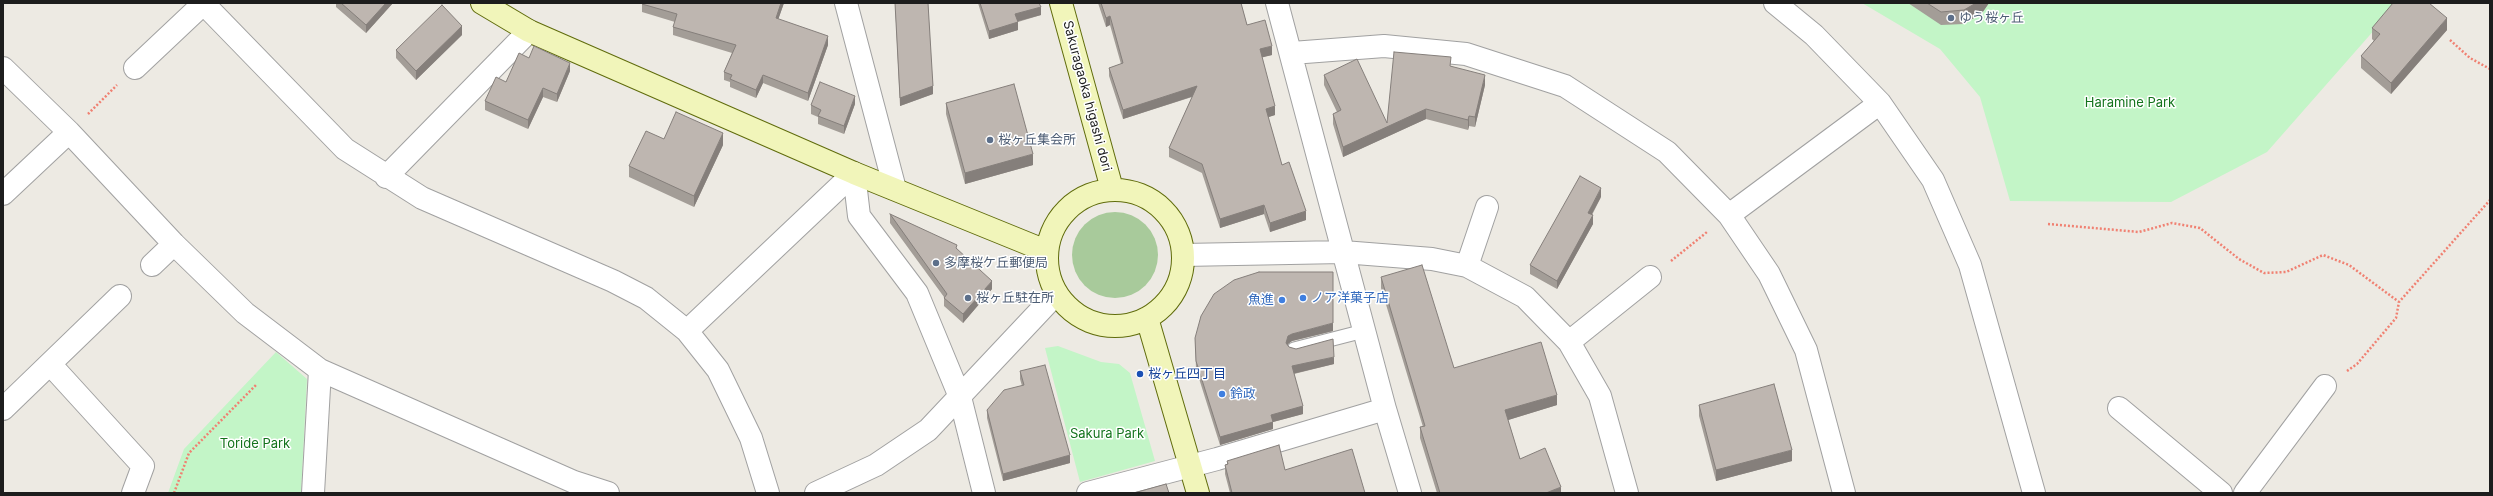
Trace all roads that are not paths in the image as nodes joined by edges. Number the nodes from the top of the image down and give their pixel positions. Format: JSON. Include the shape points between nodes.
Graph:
{"nodes":[{"id":1,"x":203,"y":3,"type":"edge"},
{"id":2,"x":482,"y":3,"type":"edge"},
{"id":3,"x":846,"y":3,"type":"edge"},
{"id":4,"x":1061,"y":3,"type":"edge"},
{"id":5,"x":1277,"y":3,"type":"edge"},
{"id":6,"x":1775,"y":3,"type":"edge"},
{"id":7,"x":529,"y":31,"type":"junction"},
{"id":8,"x":1292,"y":53,"type":"junction"},
{"id":9,"x":3,"y":68,"type":"edge"},
{"id":10,"x":135,"y":68,"type":"road end"},
{"id":11,"x":1880,"y":103,"type":"junction"},
{"id":12,"x":69,"y":132,"type":"junction"},
{"id":13,"x":854,"y":174,"type":"junction"},
{"id":14,"x":386,"y":177,"type":"junction"},
{"id":15,"x":895,"y":189,"type":"junction"},
{"id":16,"x":1112,"y":189,"type":"junction"},
{"id":17,"x":3,"y":194,"type":"edge"},
{"id":18,"x":1487,"y":207,"type":"dead end"},
{"id":19,"x":1729,"y":215,"type":"junction"},
{"id":20,"x":174,"y":244,"type":"junction"},
{"id":21,"x":1046,"y":251,"type":"junction"},
{"id":22,"x":1343,"y":252,"type":"junction"},
{"id":23,"x":1183,"y":255,"type":"junction"},
{"id":24,"x":152,"y":265,"type":"dead end"},
{"id":25,"x":1467,"y":266,"type":"junction"},
{"id":26,"x":1650,"y":277,"type":"road end"},
{"id":27,"x":1056,"y":294,"type":"junction"},
{"id":28,"x":120,"y":296,"type":"dead end"},
{"id":29,"x":1147,"y":318,"type":"junction"},
{"id":30,"x":687,"y":331,"type":"junction"},
{"id":31,"x":1364,"y":331,"type":"junction"},
{"id":32,"x":1569,"y":342,"type":"junction"},
{"id":33,"x":1294,"y":349,"type":"edge"},
{"id":34,"x":50,"y":364,"type":"junction"},
{"id":35,"x":320,"y":370,"type":"junction"},
{"id":36,"x":2325,"y":386,"type":"dead end"},
{"id":37,"x":960,"y":397,"type":"junction"},
{"id":38,"x":2119,"y":408,"type":"dead end"},
{"id":39,"x":3,"y":409,"type":"edge"},
{"id":40,"x":1385,"y":409,"type":"junction"},
{"id":41,"x":1191,"y":466,"type":"junction"},
{"id":42,"x":133,"y":493,"type":"edge"},
{"id":43,"x":313,"y":493,"type":"edge"},
{"id":44,"x":608,"y":493,"type":"edge"},
{"id":45,"x":768,"y":493,"type":"edge"},
{"id":46,"x":816,"y":493,"type":"edge"},
{"id":47,"x":984,"y":493,"type":"edge"},
{"id":48,"x":1088,"y":493,"type":"edge"},
{"id":49,"x":1198,"y":493,"type":"edge"},
{"id":50,"x":1410,"y":493,"type":"edge"},
{"id":51,"x":1627,"y":493,"type":"edge"},
{"id":52,"x":1844,"y":493,"type":"edge"},
{"id":53,"x":2034,"y":493,"type":"edge"},
{"id":54,"x":2221,"y":493,"type":"edge"},
{"id":55,"x":2245,"y":493,"type":"edge"}],
"edges":[{"from":1,"to":10,"type":"street"},
{"from":1,"to":14,"type":"street","via":[[345,149]]},
{"from":2,"to":7,"type":"street"},
{"from":3,"to":15,"type":"street"},
{"from":4,"to":16,"type":"street","name":"Sakuragaoka higashi dori"},
{"from":5,"to":8,"type":"street"},
{"from":6,"to":11,"type":"street","via":[[1814,35]]},
{"from":7,"to":13,"type":"street"},
{"from":7,"to":14,"type":"street"},
{"from":8,"to":19,"type":"street","via":[[1384,46],[1466,54],[1565,86],[1667,152]]},
{"from":8,"to":22,"type":"street"},
{"from":9,"to":12,"type":"street"},
{"from":11,"to":19,"type":"street"},
{"from":11,"to":53,"type":"street","via":[[1933,180],[1970,265]]},
{"from":12,"to":17,"type":"street"},
{"from":12,"to":20,"type":"street"},
{"from":13,"to":15,"type":"street"},
{"from":13,"to":30,"type":"street"},
{"from":13,"to":37,"type":"street","via":[[859,216],[917,292]]},
{"from":14,"to":30,"type":"street","via":[[422,198],[613,281],[646,298]]},
{"from":15,"to":21,"type":"street"},
{"from":16,"to":21,"type":"street","via":[[1093,193],[1075,202],[1062,215],[1052,232]]},
{"from":16,"to":23,"type":"street","via":[[1134,192],[1153,201],[1168,215],[1179,234]]},
{"from":18,"to":25,"type":"street"},
{"from":19,"to":52,"type":"street","via":[[1769,274],[1806,350]]},
{"from":20,"to":24,"type":"street"},
{"from":20,"to":35,"type":"street","via":[[245,313]]},
{"from":21,"to":27,"type":"street","via":[[1048,273]]},
{"from":22,"to":23,"type":"street"},
{"from":22,"to":25,"type":"street","via":[[1432,259]]},
{"from":22,"to":31,"type":"street"},
{"from":23,"to":29,"type":"street","via":[[1181,275],[1173,293]]},
{"from":25,"to":32,"type":"street","via":[[1525,297]]},
{"from":26,"to":32,"type":"street"},
{"from":27,"to":29,"type":"street","via":[[1069,309],[1086,320],[1105,326],[1124,326]]},
{"from":27,"to":37,"type":"street"},
{"from":28,"to":34,"type":"street"},
{"from":29,"to":41,"type":"street"},
{"from":30,"to":45,"type":"street","via":[[718,370],[751,438]]},
{"from":31,"to":33,"type":"lane"},
{"from":31,"to":40,"type":"street"},
{"from":32,"to":51,"type":"street","via":[[1600,396]]},
{"from":34,"to":39,"type":"street"},
{"from":34,"to":42,"type":"street","via":[[143,466]]},
{"from":35,"to":43,"type":"street"},
{"from":35,"to":44,"type":"street","via":[[574,482]]},
{"from":36,"to":55,"type":"street"},
{"from":37,"to":46,"type":"street","via":[[928,430],[876,465]]},
{"from":37,"to":47,"type":"street"},
{"from":38,"to":54,"type":"street"},
{"from":40,"to":41,"type":"street"},
{"from":40,"to":50,"type":"street"},
{"from":41,"to":48,"type":"street"},
{"from":41,"to":49,"type":"street"}]}
